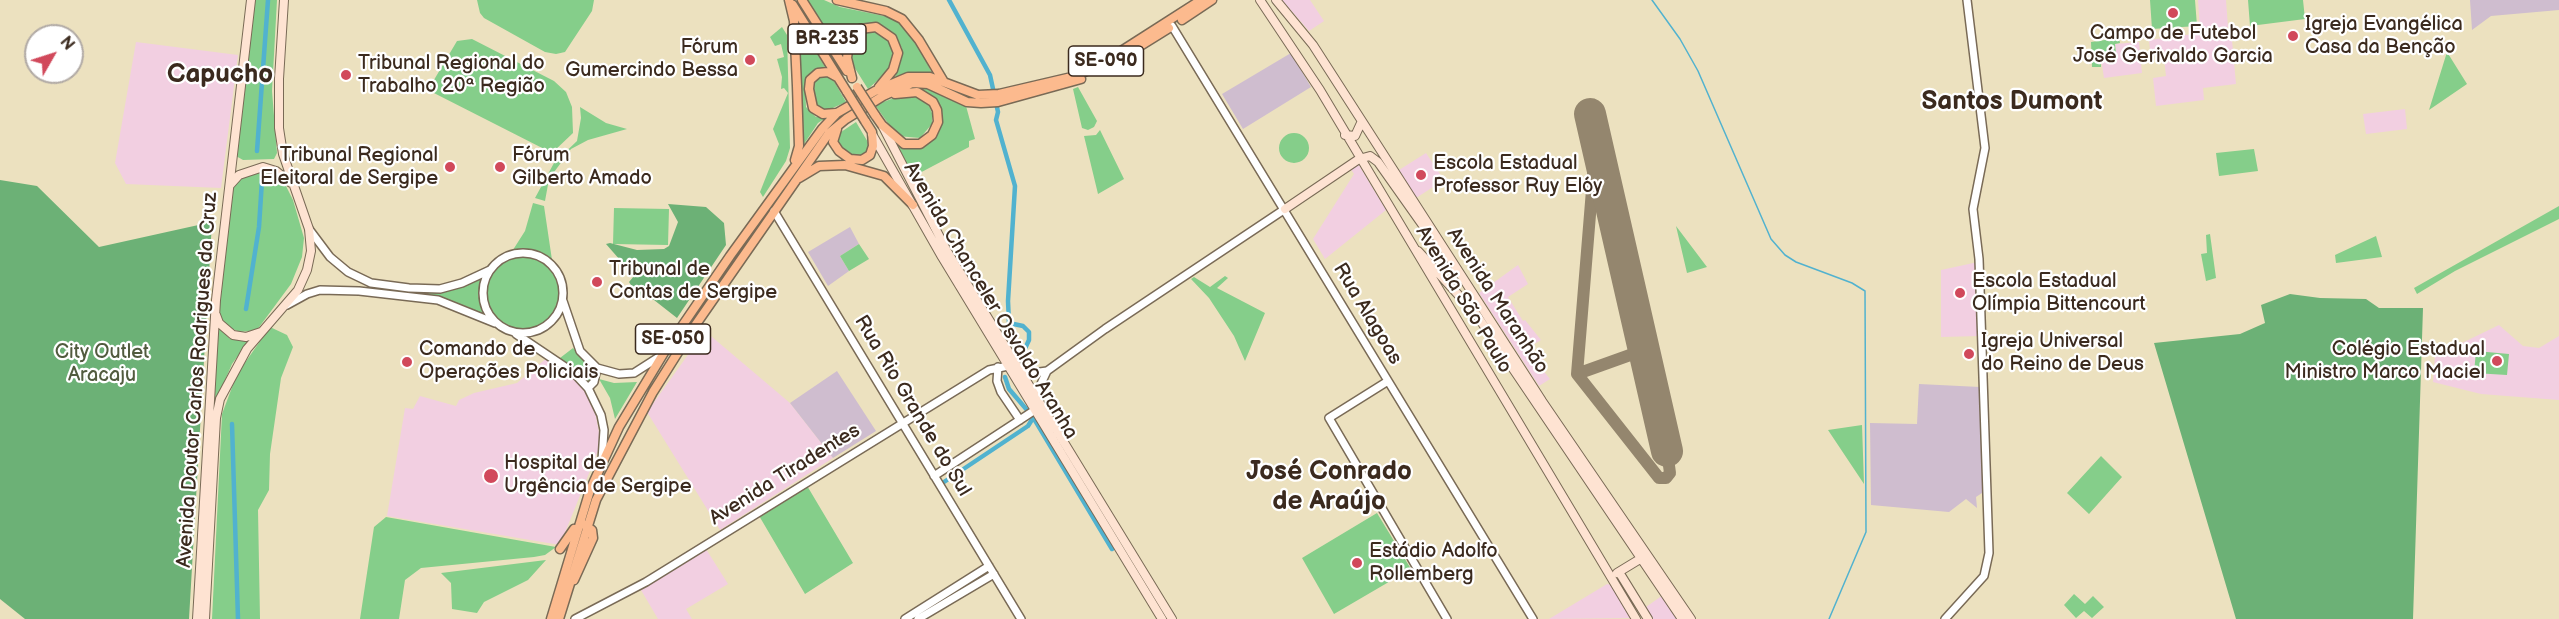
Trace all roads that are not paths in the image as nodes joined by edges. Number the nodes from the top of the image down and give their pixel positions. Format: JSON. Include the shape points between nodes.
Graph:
{"nodes":[{"id":1,"x":251,"y":0,"type":"edge"},
{"id":2,"x":284,"y":0,"type":"edge"},
{"id":3,"x":789,"y":0,"type":"edge"},
{"id":4,"x":802,"y":0,"type":"edge"},
{"id":5,"x":837,"y":0,"type":"edge"},
{"id":6,"x":1201,"y":0,"type":"edge"},
{"id":7,"x":1212,"y":0,"type":"edge"},
{"id":8,"x":1260,"y":0,"type":"edge"},
{"id":9,"x":1276,"y":0,"type":"edge"},
{"id":10,"x":1966,"y":0,"type":"edge"},
{"id":11,"x":1172,"y":26,"type":"junction"},
{"id":12,"x":838,"y":77,"type":"junction"},
{"id":13,"x":852,"y":78,"type":"junction"},
{"id":14,"x":944,"y":82,"type":"junction"},
{"id":15,"x":879,"y":93,"type":"junction"},
{"id":16,"x":993,"y":98,"type":"junction"},
{"id":17,"x":837,"y":113,"type":"junction"},
{"id":18,"x":840,"y":123,"type":"junction"},
{"id":19,"x":1361,"y":123,"type":"junction"},
{"id":20,"x":882,"y":125,"type":"junction"},
{"id":21,"x":872,"y":132,"type":"junction"},
{"id":22,"x":1345,"y":135,"type":"junction"},
{"id":23,"x":1359,"y":159,"type":"junction"},
{"id":24,"x":792,"y":169,"type":"junction"},
{"id":25,"x":796,"y":180,"type":"junction"},
{"id":26,"x":292,"y":184,"type":"junction"},
{"id":27,"x":229,"y":187,"type":"junction"},
{"id":28,"x":913,"y":205,"type":"junction"},
{"id":29,"x":1285,"y":209,"type":"junction"},
{"id":30,"x":774,"y":211,"type":"junction"},
{"id":31,"x":309,"y":230,"type":"junction"},
{"id":32,"x":1410,"y":244,"type":"junction"},
{"id":33,"x":1443,"y":248,"type":"junction"},
{"id":34,"x":490,"y":270,"type":"junction"},
{"id":35,"x":384,"y":290,"type":"junction"},
{"id":36,"x":563,"y":300,"type":"junction"},
{"id":37,"x":285,"y":307,"type":"junction"},
{"id":38,"x":215,"y":313,"type":"junction"},
{"id":39,"x":496,"y":323,"type":"junction"},
{"id":40,"x":262,"y":332,"type":"junction"},
{"id":41,"x":514,"y":333,"type":"junction"},
{"id":42,"x":665,"y":351,"type":"junction"},
{"id":43,"x":1013,"y":366,"type":"junction"},
{"id":44,"x":998,"y":367,"type":"junction"},
{"id":45,"x":597,"y":368,"type":"junction"},
{"id":46,"x":1047,"y":371,"type":"junction"},
{"id":47,"x":1388,"y":381,"type":"junction"},
{"id":48,"x":588,"y":388,"type":"junction"},
{"id":49,"x":1039,"y":400,"type":"junction"},
{"id":50,"x":1032,"y":413,"type":"junction"},
{"id":51,"x":1020,"y":420,"type":"junction"},
{"id":52,"x":902,"y":422,"type":"junction"},
{"id":53,"x":602,"y":461,"type":"junction"},
{"id":54,"x":934,"y":476,"type":"junction"},
{"id":55,"x":1588,"y":476,"type":"junction"},
{"id":56,"x":581,"y":523,"type":"junction"},
{"id":57,"x":560,"y":549,"type":"dead end"},
{"id":58,"x":1640,"y":559,"type":"junction"},
{"id":59,"x":989,"y":566,"type":"junction"},
{"id":60,"x":1619,"y":572,"type":"junction"},
{"id":61,"x":994,"y":574,"type":"junction"},
{"id":62,"x":1610,"y":577,"type":"junction"},
{"id":63,"x":563,"y":602,"type":"junction"},
{"id":64,"x":578,"y":618,"type":"edge"},
{"id":65,"x":197,"y":619,"type":"edge"},
{"id":66,"x":205,"y":619,"type":"edge"},
{"id":67,"x":551,"y":619,"type":"edge"},
{"id":68,"x":559,"y":619,"type":"edge"},
{"id":69,"x":905,"y":619,"type":"edge"},
{"id":70,"x":918,"y":619,"type":"edge"},
{"id":71,"x":1022,"y":619,"type":"edge"},
{"id":72,"x":1162,"y":619,"type":"edge"},
{"id":73,"x":1172,"y":619,"type":"edge"},
{"id":74,"x":1447,"y":619,"type":"edge"},
{"id":75,"x":1533,"y":619,"type":"edge"},
{"id":76,"x":1636,"y":619,"type":"edge"},
{"id":77,"x":1648,"y":619,"type":"edge"},
{"id":78,"x":1682,"y":619,"type":"edge"},
{"id":79,"x":1691,"y":619,"type":"edge"},
{"id":80,"x":1945,"y":619,"type":"edge"}],
"edges":[{"from":1,"to":27,"type":"main road","name":"Avenida Doutor Carlos Rodrigues da Cruz"},
{"from":2,"to":26,"type":"main road","via":[[279,129]]},
{"from":3,"to":12,"type":"main road","name":"Avenida Chanceler Osvaldo Aranha","number":"BR-235"},
{"from":3,"to":24,"type":"main road","via":[[795,34],[799,146]]},
{"from":4,"to":13,"type":"main road","name":"Avenida Chanceler Osvaldo Aranha","number":"BR-235"},
{"from":5,"to":14,"type":"main road","via":[[886,11],[902,19]]},
{"from":6,"to":16,"type":"main road","number":"SE-090","via":[[1087,72]]},
{"from":7,"to":11,"type":"main road","number":"SE-090"},
{"from":8,"to":22,"type":"main road","name":"Avenida São Paulo"},
{"from":9,"to":19,"type":"main road","name":"Avenida Maranhão","via":[[1303,31]]},
{"from":10,"to":80,"type":"street","via":[[1985,148],[1974,203],[1989,559],[1984,576]]},
{"from":11,"to":16,"type":"main road","number":"SE-090","via":[[1085,78]]},
{"from":11,"to":29,"type":"street","name":"Rua Alagoas"},
{"from":12,"to":17,"type":"main road","via":[[818,73],[808,89],[813,108],[823,114]]},
{"from":12,"to":21,"type":"main road","name":"Avenida Chanceler Osvaldo Aranha","number":"BR-235","bridge":true},
{"from":13,"to":15,"type":"main road","via":[[847,58],[849,42],[860,29],[883,30],[892,38],[897,53],[893,70]]},
{"from":13,"to":20,"type":"main road","name":"Avenida Chanceler Osvaldo Aranha","number":"BR-235","bridge":true},
{"from":14,"to":15,"type":"main road","number":"SE-090","via":[[908,77]]},
{"from":14,"to":16,"type":"main road","number":"SE-090","via":[[967,93]]},
{"from":15,"to":16,"type":"main road","number":"SE-090","via":[[920,83],[967,102]]},
{"from":15,"to":17,"type":"main road","number":"SE-050"},
{"from":15,"to":18,"type":"main road","number":"SE-050"},
{"from":15,"to":20,"type":"main road","via":[[923,94],[936,106],[938,122],[932,135],[912,145],[897,140]]},
{"from":17,"to":24,"type":"main road","number":"SE-050"},
{"from":18,"to":21,"type":"main road","via":[[833,142],[850,159],[862,160],[870,155]]},
{"from":18,"to":25,"type":"main road","number":"SE-050"},
{"from":19,"to":22,"type":"main road","via":[[1355,136]]},
{"from":19,"to":33,"type":"main road","name":"Avenida Maranhão"},
{"from":20,"to":43,"type":"main road","name":"Avenida Chanceler Osvaldo Aranha","number":"BR-235","via":[[947,251]]},
{"from":21,"to":28,"type":"main road","name":"Avenida Chanceler Osvaldo Aranha","number":"BR-235"},
{"from":22,"to":23,"type":"main road","name":"Avenida São Paulo"},
{"from":23,"to":29,"type":"main road"},
{"from":23,"to":32,"type":"main road","name":"Avenida São Paulo"},
{"from":23,"to":33,"type":"main road","via":[[1370,156],[1377,160],[1406,205]]},
{"from":24,"to":42,"type":"main road","number":"SE-050"},
{"from":25,"to":28,"type":"main road","via":[[819,165],[845,165],[884,176]]},
{"from":25,"to":30,"type":"main road","number":"SE-050"},
{"from":26,"to":27,"type":"main road","via":[[276,171],[263,167],[239,175]]},
{"from":26,"to":31,"type":"main road"},
{"from":27,"to":38,"type":"main road","name":"Avenida Doutor Carlos Rodrigues da Cruz"},
{"from":28,"to":43,"type":"main road","name":"Avenida Chanceler Osvaldo Aranha","number":"BR-235"},
{"from":29,"to":46,"type":"street"},
{"from":29,"to":47,"type":"street","name":"Rua Alagoas"},
{"from":30,"to":52,"type":"street","name":"Rua Rio Grande do Sul"},
{"from":30,"to":56,"type":"main road","number":"SE-050","via":[[653,392]]},
{"from":31,"to":35,"type":"street","via":[[348,272]]},
{"from":31,"to":37,"type":"main road","via":[[311,251],[307,270]]},
{"from":32,"to":55,"type":"main road","name":"Avenida Maranhão","via":[[1476,314]]},
{"from":32,"to":62,"type":"main road","name":"Avenida São Paulo"},
{"from":33,"to":55,"type":"main road","name":"Avenida Maranhão"},
{"from":34,"to":35,"type":"street","via":[[440,289]]},
{"from":34,"to":36,"type":"street","via":[[509,255],[535,255],[556,270]]},
{"from":34,"to":39,"type":"street","via":[[483,295],[487,311]]},
{"from":35,"to":37,"type":"street","via":[[320,290]]},
{"from":35,"to":39,"type":"street","via":[[438,300]]},
{"from":36,"to":41,"type":"street","via":[[559,312],[543,329]]},
{"from":36,"to":45,"type":"street","via":[[580,351]]},
{"from":37,"to":40,"type":"main road","name":"Avenida Doutor Carlos Rodrigues da Cruz"},
{"from":38,"to":40,"type":"main road","via":[[232,335],[246,337]]},
{"from":38,"to":65,"type":"main road","name":"Avenida Doutor Carlos Rodrigues da Cruz"},
{"from":39,"to":41,"type":"street"},
{"from":40,"to":66,"type":"main road","name":"Avenida Doutor Carlos Rodrigues da Cruz","via":[[226,385],[216,418]]},
{"from":41,"to":48,"type":"street","via":[[574,373]]},
{"from":42,"to":45,"type":"street","via":[[634,373]]},
{"from":42,"to":53,"type":"main road","number":"SE-050"},
{"from":43,"to":44,"type":"street","name":"Avenida Tiradentes"},
{"from":43,"to":46,"type":"street","name":"Avenida Tiradentes","via":[[1032,373]]},
{"from":43,"to":49,"type":"main road","name":"Avenida Chanceler Osvaldo Aranha","number":"BR-235"},
{"from":43,"to":50,"type":"main road","name":"Avenida Chanceler Osvaldo Aranha","number":"BR-235"},
{"from":44,"to":51,"type":"street","via":[[1001,392]]},
{"from":44,"to":52,"type":"street","name":"Avenida Tiradentes"},
{"from":45,"to":48,"type":"street","via":[[594,382]]},
{"from":46,"to":49,"type":"street"},
{"from":47,"to":74,"type":"street","via":[[1329,417]]},
{"from":47,"to":75,"type":"street","name":"Rua Alagoas"},
{"from":48,"to":53,"type":"street","via":[[604,430]]},
{"from":49,"to":50,"type":"street"},
{"from":49,"to":73,"type":"main road","name":"Avenida Chanceler Osvaldo Aranha","number":"BR-235"},
{"from":50,"to":51,"type":"street"},
{"from":50,"to":72,"type":"main road","name":"Avenida Chanceler Osvaldo Aranha","number":"BR-235"},
{"from":51,"to":54,"type":"street"},
{"from":52,"to":54,"type":"street","name":"Rua Rio Grande do Sul"},
{"from":52,"to":64,"type":"street","name":"Avenida Tiradentes","via":[[636,588]]},
{"from":53,"to":56,"type":"main road","number":"SE-050"},
{"from":54,"to":59,"type":"street","name":"Rua Rio Grande do Sul"},
{"from":55,"to":58,"type":"main road","name":"Avenida Maranhão"},
{"from":55,"to":79,"type":"main road","name":"Avenida Maranhão"},
{"from":56,"to":57,"type":"main road"},
{"from":56,"to":63,"type":"main road","via":[[592,530],[593,538]]},
{"from":56,"to":67,"type":"main road","number":"SE-050"},
{"from":58,"to":60,"type":"main road"},
{"from":58,"to":78,"type":"main road","name":"Avenida Maranhão"},
{"from":59,"to":61,"type":"street","name":"Rua Rio Grande do Sul"},
{"from":59,"to":69,"type":"street"},
{"from":60,"to":62,"type":"main road"},
{"from":60,"to":77,"type":"main road"},
{"from":61,"to":70,"type":"street"},
{"from":61,"to":71,"type":"street","name":"Rua Rio Grande do Sul"},
{"from":62,"to":76,"type":"main road","name":"Avenida São Paulo"},
{"from":63,"to":64,"type":"street","via":[[570,615]]},
{"from":63,"to":68,"type":"main road"}]}
